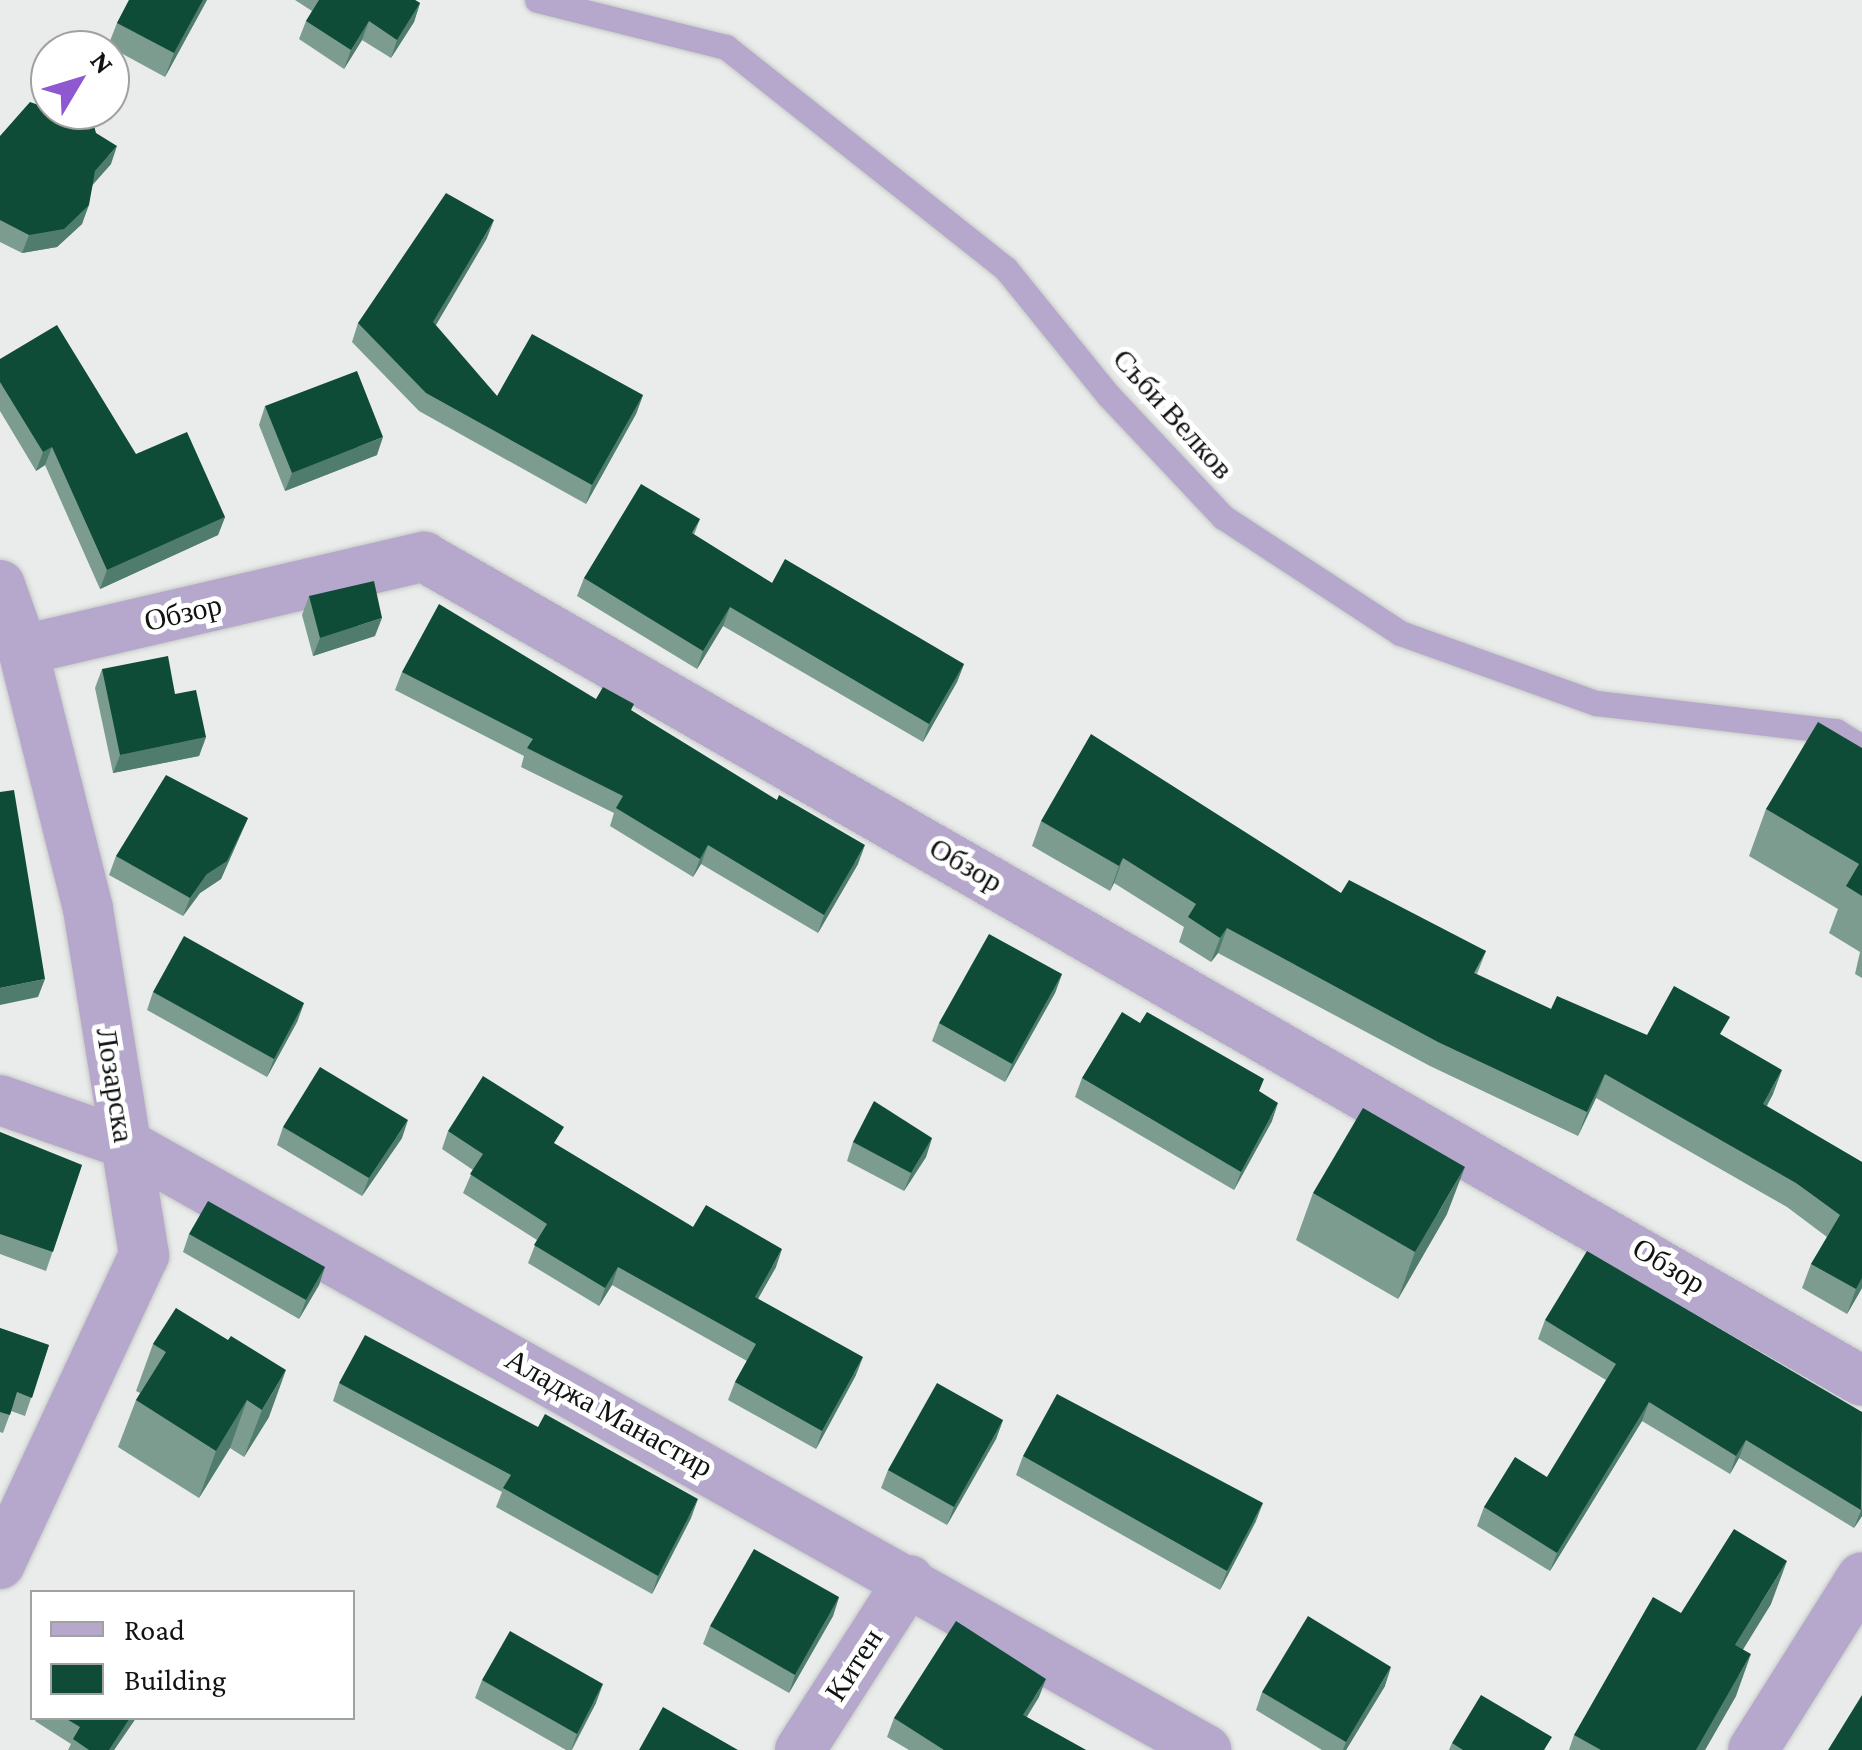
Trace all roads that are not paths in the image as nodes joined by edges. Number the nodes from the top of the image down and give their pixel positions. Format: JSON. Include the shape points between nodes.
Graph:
{"nodes":[{"id":1,"x":538,"y":0,"type":"edge"},
{"id":2,"x":0,"y":585,"type":"edge"},
{"id":3,"x":23,"y":650,"type":"junction"},
{"id":4,"x":1862,"y":747,"type":"edge"},
{"id":5,"x":0,"y":1100,"type":"edge"},
{"id":6,"x":124,"y":1143,"type":"junction"},
{"id":7,"x":1862,"y":1381,"type":"edge"},
{"id":8,"x":0,"y":1564,"type":"edge"},
{"id":9,"x":1862,"y":1577,"type":"edge"},
{"id":10,"x":909,"y":1580,"type":"junction"},
{"id":11,"x":800,"y":1750,"type":"edge"},
{"id":12,"x":1206,"y":1750,"type":"edge"},
{"id":13,"x":1753,"y":1750,"type":"edge"}],
"edges":[{"from":1,"to":4,"type":"lane","name":"Съби Велков","via":[[726,46],[1006,269],[1108,395],[1224,518],[1400,633],[1596,703],[1836,731]]},
{"from":2,"to":3,"type":"street","name":"Лозарска"},
{"from":3,"to":6,"type":"street","name":"Лозарска","via":[[88,909]]},
{"from":3,"to":7,"type":"street","name":"Обзор","via":[[424,557]]},
{"from":5,"to":6,"type":"street","name":"Аладжа Манастир"},
{"from":6,"to":8,"type":"street","name":"Лозарска","via":[[144,1255]]},
{"from":6,"to":10,"type":"street","name":"Аладжа Манастир"},
{"from":9,"to":13,"type":"street"},
{"from":10,"to":11,"type":"street","name":"Китен"},
{"from":10,"to":12,"type":"street","name":"Аладжа Манастир"}]}
